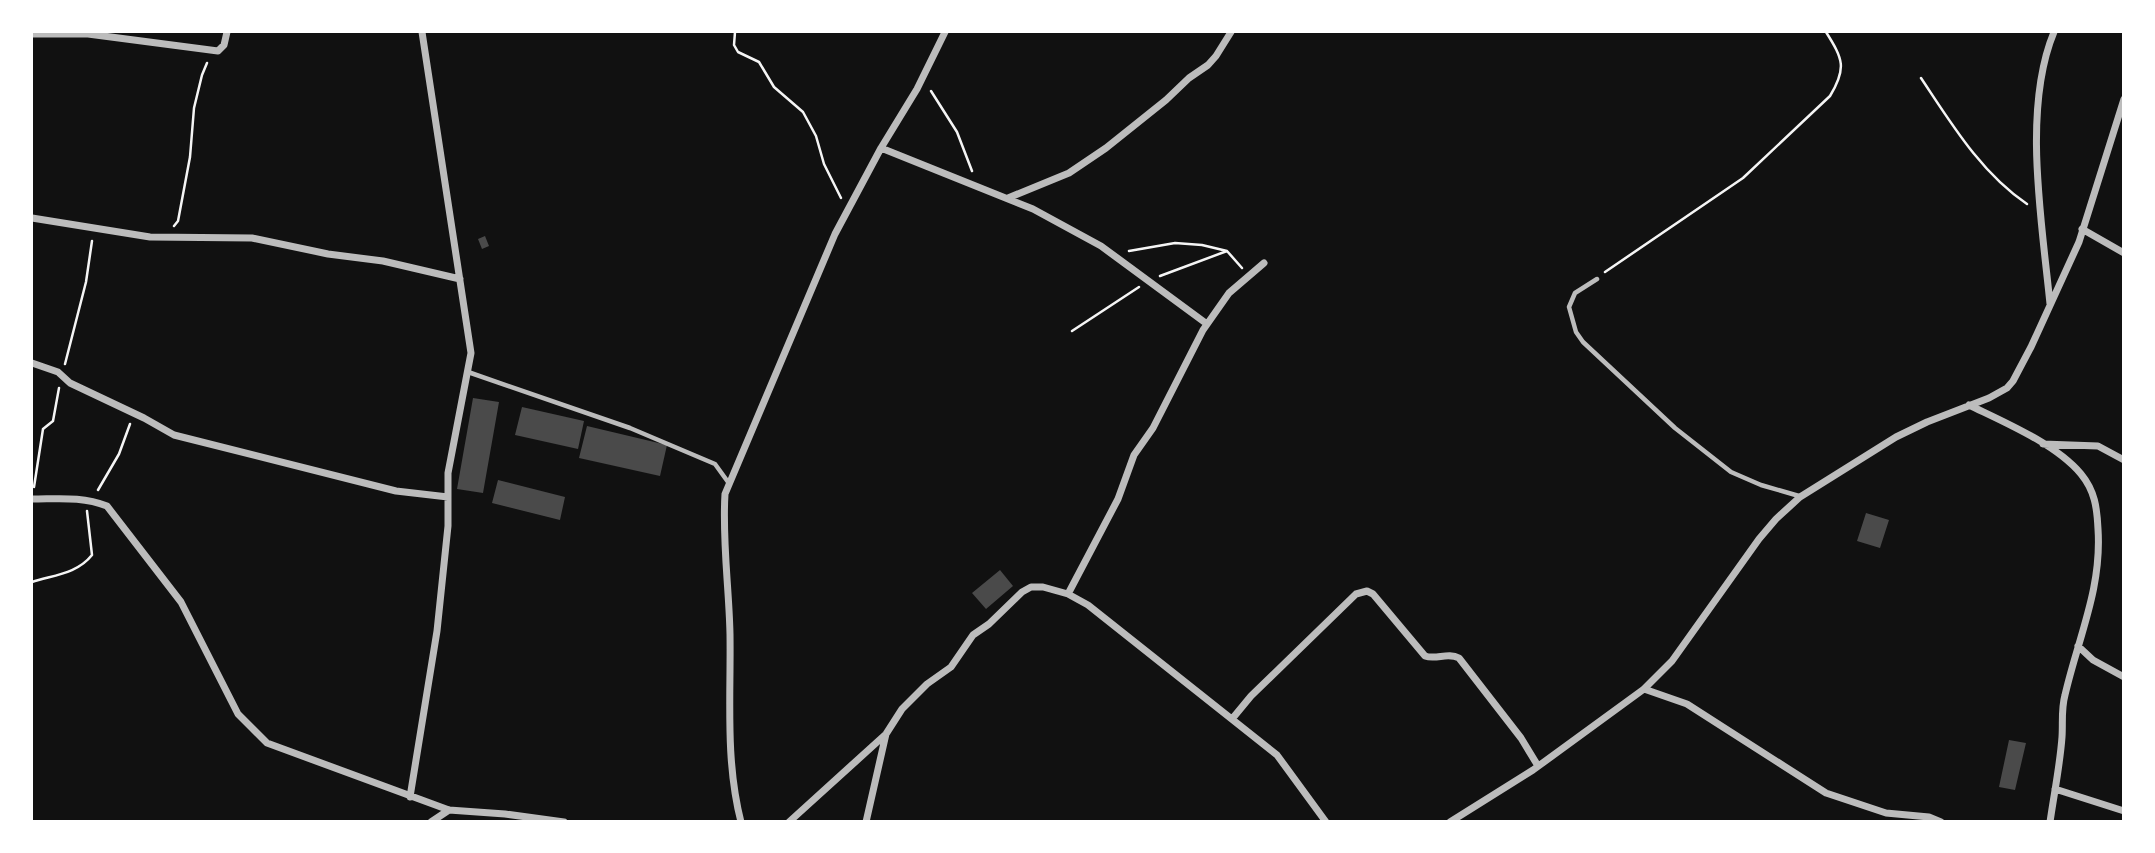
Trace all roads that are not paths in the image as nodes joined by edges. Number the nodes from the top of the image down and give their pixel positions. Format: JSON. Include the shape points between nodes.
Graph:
{"nodes":[{"id":1,"x":227,"y":32,"type":"edge"},
{"id":2,"x":422,"y":32,"type":"edge"},
{"id":3,"x":945,"y":32,"type":"edge"},
{"id":4,"x":1231,"y":32,"type":"edge"},
{"id":5,"x":2054,"y":32,"type":"edge"},
{"id":6,"x":32,"y":34,"type":"edge"},
{"id":7,"x":2123,"y":99,"type":"edge"},
{"id":8,"x":881,"y":148,"type":"junction"},
{"id":9,"x":1007,"y":198,"type":"junction"},
{"id":10,"x":32,"y":218,"type":"edge"},
{"id":11,"x":2082,"y":229,"type":"junction"},
{"id":12,"x":2123,"y":253,"type":"edge"},
{"id":13,"x":1264,"y":263,"type":"dead end"},
{"id":14,"x":460,"y":279,"type":"junction"},
{"id":15,"x":1597,"y":279,"type":"road end"},
{"id":16,"x":2050,"y":305,"type":"junction"},
{"id":17,"x":1207,"y":324,"type":"junction"},
{"id":18,"x":32,"y":363,"type":"edge"},
{"id":19,"x":468,"y":372,"type":"junction"},
{"id":20,"x":1969,"y":405,"type":"junction"},
{"id":21,"x":2043,"y":444,"type":"junction"},
{"id":22,"x":2123,"y":460,"type":"edge"},
{"id":23,"x":728,"y":482,"type":"junction"},
{"id":24,"x":448,"y":497,"type":"junction"},
{"id":25,"x":1800,"y":497,"type":"junction"},
{"id":26,"x":32,"y":499,"type":"edge"},
{"id":27,"x":1068,"y":594,"type":"junction"},
{"id":28,"x":2078,"y":646,"type":"junction"},
{"id":29,"x":2123,"y":677,"type":"edge"},
{"id":30,"x":1644,"y":689,"type":"junction"},
{"id":31,"x":1232,"y":719,"type":"junction"},
{"id":32,"x":886,"y":734,"type":"junction"},
{"id":33,"x":1538,"y":766,"type":"junction"},
{"id":34,"x":2055,"y":789,"type":"junction"},
{"id":35,"x":410,"y":797,"type":"junction"},
{"id":36,"x":449,"y":810,"type":"junction"},
{"id":37,"x":2123,"y":811,"type":"edge"},
{"id":38,"x":431,"y":821,"type":"edge"},
{"id":39,"x":564,"y":821,"type":"edge"},
{"id":40,"x":741,"y":821,"type":"edge"},
{"id":41,"x":789,"y":821,"type":"edge"},
{"id":42,"x":866,"y":821,"type":"edge"},
{"id":43,"x":1326,"y":821,"type":"edge"},
{"id":44,"x":1450,"y":821,"type":"edge"},
{"id":45,"x":1941,"y":821,"type":"edge"},
{"id":46,"x":2050,"y":821,"type":"edge"}],
"edges":[{"from":1,"to":6,"type":"street","via":[[222,49],[213,50],[88,34]]},
{"from":2,"to":14,"type":"street"},
{"from":3,"to":8,"type":"street"},
{"from":4,"to":9,"type":"street","via":[[1208,65],[1106,148],[1069,173]]},
{"from":5,"to":16,"type":"street","via":[[2040,82],[2037,181]]},
{"from":7,"to":11,"type":"street"},
{"from":8,"to":9,"type":"street"},
{"from":8,"to":23,"type":"street","via":[[848,210]]},
{"from":9,"to":17,"type":"street","via":[[1079,233]]},
{"from":10,"to":14,"type":"street","via":[[166,238],[252,238]]},
{"from":11,"to":12,"type":"street"},
{"from":11,"to":16,"type":"street"},
{"from":13,"to":17,"type":"street","via":[[1229,293]]},
{"from":14,"to":19,"type":"street","via":[[470,341]]},
{"from":15,"to":25,"type":"lane","via":[[1572,296],[1569,307],[1583,342],[1675,428],[1731,472]]},
{"from":16,"to":20,"type":"street","via":[[2013,381]]},
{"from":17,"to":27,"type":"street","via":[[1134,455],[1121,492]]},
{"from":18,"to":24,"type":"street","via":[[50,368],[174,435],[396,491]]},
{"from":19,"to":23,"type":"lane","via":[[656,438],[715,464]]},
{"from":19,"to":24,"type":"street","via":[[450,462]]},
{"from":20,"to":21,"type":"street"},
{"from":20,"to":25,"type":"street","via":[[1896,437]]},
{"from":21,"to":22,"type":"street","via":[[2098,446]]},
{"from":21,"to":28,"type":"street","via":[[2080,473],[2095,496],[2098,572]]},
{"from":23,"to":40,"type":"street","via":[[723,522],[728,571],[730,752]]},
{"from":24,"to":35,"type":"street","via":[[437,631]]},
{"from":25,"to":30,"type":"street","via":[[1759,538],[1672,661]]},
{"from":26,"to":35,"type":"street","via":[[92,500],[107,506],[181,602],[239,714],[267,743]]},
{"from":27,"to":31,"type":"street"},
{"from":27,"to":32,"type":"street","via":[[1043,587],[1022,592],[972,635],[951,667],[902,709]]},
{"from":28,"to":29,"type":"street"},
{"from":28,"to":34,"type":"street","via":[[2063,704]]},
{"from":30,"to":33,"type":"street"},
{"from":30,"to":45,"type":"street","via":[[1687,704],[1826,793],[1886,813]]},
{"from":31,"to":33,"type":"street","via":[[1358,592],[1367,591],[1425,656],[1459,658]]},
{"from":31,"to":43,"type":"street","via":[[1277,755]]},
{"from":32,"to":41,"type":"street"},
{"from":32,"to":42,"type":"street"},
{"from":33,"to":44,"type":"street"},
{"from":34,"to":37,"type":"street"},
{"from":34,"to":46,"type":"street"},
{"from":35,"to":36,"type":"street"},
{"from":36,"to":38,"type":"street"},
{"from":36,"to":39,"type":"street"}]}
